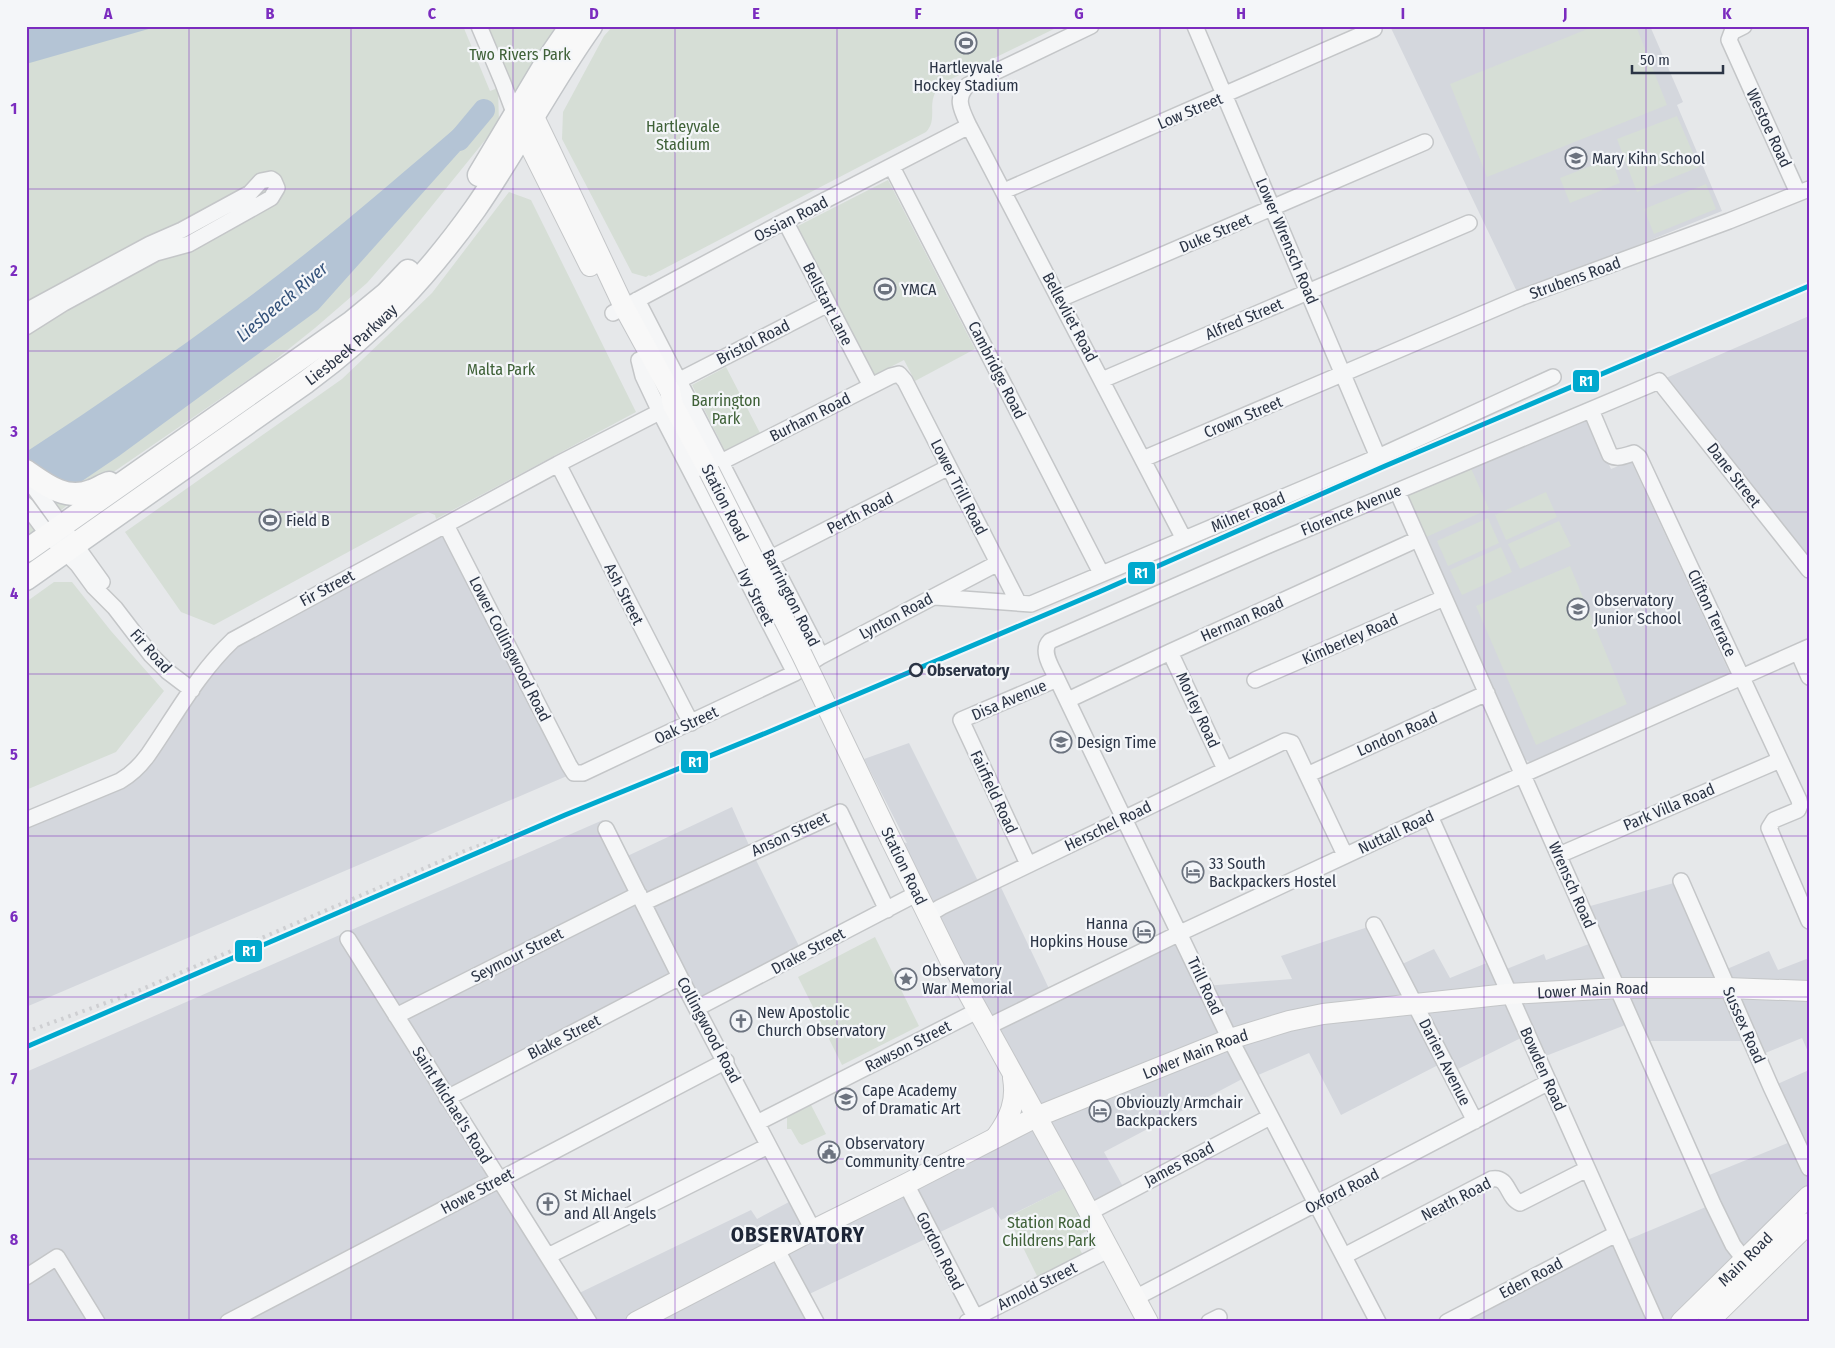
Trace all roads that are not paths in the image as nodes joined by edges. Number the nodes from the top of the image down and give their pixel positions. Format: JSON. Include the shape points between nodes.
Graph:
{"nodes":[{"id":1,"x":479,"y":26,"type":"edge"},
{"id":2,"x":571,"y":26,"type":"edge"},
{"id":3,"x":591,"y":26,"type":"edge"},
{"id":4,"x":1090,"y":26,"type":"edge"},
{"id":5,"x":1196,"y":26,"type":"edge"},
{"id":6,"x":1744,"y":26,"type":"edge"},
{"id":7,"x":1374,"y":29,"type":"dead end"},
{"id":8,"x":1225,"y":96,"type":"junction"},
{"id":9,"x":524,"y":116,"type":"junction"},
{"id":10,"x":970,"y":126,"type":"junction"},
{"id":11,"x":1425,"y":142,"type":"dead end"},
{"id":12,"x":892,"y":167,"type":"junction"},
{"id":13,"x":1004,"y":191,"type":"junction"},
{"id":14,"x":1804,"y":191,"type":"edge"},
{"id":15,"x":1272,"y":209,"type":"junction"},
{"id":16,"x":785,"y":221,"type":"junction"},
{"id":17,"x":1469,"y":223,"type":"dead end"},
{"id":18,"x":1309,"y":291,"type":"junction"},
{"id":19,"x":1060,"y":300,"type":"junction"},
{"id":20,"x":828,"y":304,"type":"junction"},
{"id":21,"x":624,"y":307,"type":"junction"},
{"id":22,"x":26,"y":312,"type":"edge"},
{"id":23,"x":26,"y":327,"type":"edge"},
{"id":24,"x":899,"y":374,"type":"joint"},
{"id":25,"x":1343,"y":374,"type":"junction"},
{"id":26,"x":1553,"y":377,"type":"dead end"},
{"id":27,"x":1102,"y":380,"type":"junction"},
{"id":28,"x":678,"y":381,"type":"junction"},
{"id":29,"x":1659,"y":382,"type":"joint"},
{"id":30,"x":871,"y":386,"type":"junction"},
{"id":31,"x":666,"y":408,"type":"junction"},
{"id":32,"x":1591,"y":410,"type":"junction"},
{"id":33,"x":1378,"y":457,"type":"junction"},
{"id":34,"x":1143,"y":459,"type":"junction"},
{"id":35,"x":558,"y":464,"type":"junction"},
{"id":36,"x":715,"y":467,"type":"junction"},
{"id":37,"x":949,"y":467,"type":"junction"},
{"id":38,"x":139,"y":471,"type":"junction"},
{"id":39,"x":26,"y":472,"type":"edge"},
{"id":40,"x":1397,"y":491,"type":"junction"},
{"id":41,"x":26,"y":505,"type":"edge"},
{"id":42,"x":446,"y":525,"type":"junction"},
{"id":43,"x":1184,"y":538,"type":"junction"},
{"id":44,"x":62,"y":539,"type":"junction"},
{"id":45,"x":1418,"y":539,"type":"junction"},
{"id":46,"x":26,"y":551,"type":"edge"},
{"id":47,"x":771,"y":558,"type":"junction"},
{"id":48,"x":998,"y":563,"type":"junction"},
{"id":49,"x":1809,"y":570,"type":"edge"},
{"id":50,"x":1101,"y":573,"type":"junction"},
{"id":51,"x":26,"y":579,"type":"edge"},
{"id":52,"x":933,"y":597,"type":"junction"},
{"id":53,"x":1444,"y":598,"type":"junction"},
{"id":54,"x":1018,"y":602,"type":"junction"},
{"id":55,"x":1046,"y":645,"type":"joint"},
{"id":56,"x":1803,"y":649,"type":"edge"},
{"id":57,"x":1170,"y":652,"type":"junction"},
{"id":58,"x":821,"y":656,"type":"junction"},
{"id":59,"x":796,"y":673,"type":"junction"},
{"id":60,"x":1741,"y":677,"type":"junction"},
{"id":61,"x":1809,"y":677,"type":"edge"},
{"id":62,"x":1057,"y":679,"type":"junction"},
{"id":63,"x":1255,"y":680,"type":"dead end"},
{"id":64,"x":192,"y":690,"type":"junction"},
{"id":65,"x":1487,"y":693,"type":"junction"},
{"id":66,"x":1068,"y":700,"type":"junction"},
{"id":67,"x":961,"y":720,"type":"joint"},
{"id":68,"x":691,"y":723,"type":"junction"},
{"id":69,"x":1780,"y":760,"type":"junction"},
{"id":70,"x":1226,"y":769,"type":"junction"},
{"id":71,"x":574,"y":773,"type":"joint"},
{"id":72,"x":1307,"y":775,"type":"junction"},
{"id":73,"x":1524,"y":775,"type":"junction"},
{"id":74,"x":1430,"y":816,"type":"junction"},
{"id":75,"x":1124,"y":818,"type":"junction"},
{"id":76,"x":26,"y":820,"type":"edge"},
{"id":77,"x":606,"y":829,"type":"dead end"},
{"id":78,"x":1345,"y":855,"type":"junction"},
{"id":79,"x":1559,"y":855,"type":"junction"},
{"id":80,"x":1028,"y":864,"type":"junction"},
{"id":81,"x":1680,"y":881,"type":"dead end"},
{"id":82,"x":918,"y":893,"type":"junction"},
{"id":83,"x":641,"y":899,"type":"junction"},
{"id":84,"x":886,"y":910,"type":"junction"},
{"id":85,"x":928,"y":915,"type":"junction"},
{"id":86,"x":1809,"y":921,"type":"edge"},
{"id":87,"x":1374,"y":925,"type":"dead end"},
{"id":88,"x":1180,"y":933,"type":"junction"},
{"id":89,"x":348,"y":939,"type":"dead end"},
{"id":90,"x":680,"y":977,"type":"junction"},
{"id":91,"x":1618,"y":988,"type":"junction"},
{"id":92,"x":1728,"y":988,"type":"junction"},
{"id":93,"x":1809,"y":991,"type":"edge"},
{"id":94,"x":1508,"y":994,"type":"junction"},
{"id":95,"x":1415,"y":1003,"type":"junction"},
{"id":96,"x":697,"y":1008,"type":"junction"},
{"id":97,"x":396,"y":1016,"type":"junction"},
{"id":98,"x":983,"y":1019,"type":"junction"},
{"id":99,"x":1230,"y":1039,"type":"junction"},
{"id":100,"x":726,"y":1061,"type":"junction"},
{"id":101,"x":1011,"y":1071,"type":"junction"},
{"id":102,"x":1548,"y":1082,"type":"junction"},
{"id":103,"x":447,"y":1098,"type":"junction"},
{"id":104,"x":1036,"y":1117,"type":"junction"},
{"id":105,"x":1270,"y":1117,"type":"junction"},
{"id":106,"x":1475,"y":1121,"type":"junction"},
{"id":107,"x":757,"y":1123,"type":"junction"},
{"id":108,"x":995,"y":1138,"type":"junction"},
{"id":109,"x":768,"y":1146,"type":"junction"},
{"id":110,"x":1809,"y":1168,"type":"edge"},
{"id":111,"x":1587,"y":1169,"type":"junction"},
{"id":112,"x":499,"y":1179,"type":"junction"},
{"id":113,"x":906,"y":1184,"type":"junction"},
{"id":114,"x":1809,"y":1196,"type":"edge"},
{"id":115,"x":1317,"y":1204,"type":"junction"},
{"id":116,"x":1088,"y":1213,"type":"junction"},
{"id":117,"x":1797,"y":1225,"type":"edge"},
{"id":118,"x":812,"y":1230,"type":"junction"},
{"id":119,"x":1616,"y":1234,"type":"junction"},
{"id":120,"x":776,"y":1250,"type":"junction"},
{"id":121,"x":1108,"y":1250,"type":"junction"},
{"id":122,"x":548,"y":1256,"type":"junction"},
{"id":123,"x":1344,"y":1256,"type":"junction"},
{"id":124,"x":1750,"y":1267,"type":"junction"},
{"id":125,"x":26,"y":1277,"type":"edge"},
{"id":126,"x":1134,"y":1298,"type":"junction"},
{"id":127,"x":971,"y":1320,"type":"edge"},
{"id":128,"x":97,"y":1322,"type":"edge"},
{"id":129,"x":228,"y":1322,"type":"edge"},
{"id":130,"x":590,"y":1322,"type":"edge"},
{"id":131,"x":636,"y":1322,"type":"edge"},
{"id":132,"x":816,"y":1322,"type":"edge"},
{"id":133,"x":1148,"y":1322,"type":"edge"},
{"id":134,"x":1378,"y":1322,"type":"edge"},
{"id":135,"x":1447,"y":1322,"type":"edge"},
{"id":136,"x":1656,"y":1322,"type":"edge"},
{"id":137,"x":1681,"y":1322,"type":"edge"},
{"id":138,"x":1708,"y":1322,"type":"edge"}],
"edges":[{"from":1,"to":9,"type":"street","via":[[503,83]]},
{"from":2,"to":9,"type":"main road","name":"Liesbeek Parkway"},
{"from":3,"to":9,"type":"main road","name":"Liesbeek Parkway"},
{"from":4,"to":10,"type":"street","name":"Bellevliet Road","via":[[968,85],[960,95],[960,102]]},
{"from":5,"to":8,"type":"street","name":"Lower Wrensch Road"},
{"from":6,"to":14,"type":"street","name":"Westoe Road","via":[[1730,36],[1730,44]]},
{"from":7,"to":8,"type":"street","name":"Low Street"},
{"from":8,"to":13,"type":"street","name":"Low Street"},
{"from":8,"to":15,"type":"street","name":"Lower Wrensch Road"},
{"from":9,"to":21,"type":"main road","name":"Station Road"},
{"from":9,"to":38,"type":"main road","name":"Liesbeek Parkway","via":[[442,229],[386,294]]},
{"from":9,"to":44,"type":"main road","name":"Liesbeek Parkway","via":[[475,208],[440,256],[372,330],[306,382]]},
{"from":10,"to":12,"type":"street","name":"Ossian Road"},
{"from":10,"to":13,"type":"street","name":"Bellevliet Road"},
{"from":11,"to":15,"type":"street","name":"Duke Street"},
{"from":12,"to":16,"type":"street","name":"Ossian Road"},
{"from":12,"to":50,"type":"street","name":"Cambridge Road"},
{"from":13,"to":19,"type":"street","name":"Bellevliet Road"},
{"from":14,"to":25,"type":"street","name":"Strubens Road","via":[[1520,298]]},
{"from":15,"to":18,"type":"street","name":"Lower Wrensch Road"},
{"from":15,"to":19,"type":"street","name":"Duke Street"},
{"from":16,"to":20,"type":"street","name":"Bellstart Lane"},
{"from":16,"to":21,"type":"street","name":"Ossian Road"},
{"from":17,"to":18,"type":"street","name":"Alfred Street"},
{"from":18,"to":25,"type":"street","name":"Lower Wrensch Road"},
{"from":18,"to":27,"type":"street","name":"Alfred Street"},
{"from":19,"to":27,"type":"street","name":"Bellevliet Road"},
{"from":20,"to":28,"type":"street","name":"Bristol Road"},
{"from":20,"to":30,"type":"street","name":"Bellstart Lane"},
{"from":21,"to":28,"type":"street","name":"Barrington Road"},
{"from":21,"to":31,"type":"main road","name":"Station Road","via":[[639,360],[663,394]]},
{"from":21,"to":31,"type":"main road","name":"Station Road","via":[[670,391]]},
{"from":22,"to":23,"type":"street","via":[[242,198],[261,180],[271,178],[274,181],[277,188],[271,198],[189,244],[156,253]]},
{"from":24,"to":30,"type":"street","name":"Burham Road"},
{"from":24,"to":37,"type":"street","name":"Lower Trill Road"},
{"from":25,"to":33,"type":"street","name":"Lower Wrensch Road"},
{"from":25,"to":34,"type":"street","name":"Crown Street"},
{"from":26,"to":33,"type":"street","name":"Milner Road"},
{"from":27,"to":34,"type":"street","name":"Bellevliet Road"},
{"from":28,"to":36,"type":"street","name":"Barrington Road"},
{"from":29,"to":32,"type":"street","name":"Florence Avenue"},
{"from":29,"to":49,"type":"street","name":"Dane Street"},
{"from":30,"to":36,"type":"street","name":"Burham Road"},
{"from":31,"to":35,"type":"street","name":"Fir Street"},
{"from":31,"to":36,"type":"main road","name":"Station Road"},
{"from":31,"to":59,"type":"street","name":"Ivy Street"},
{"from":32,"to":40,"type":"street","name":"Florence Avenue"},
{"from":32,"to":60,"type":"street","name":"Clifton Terrace","via":[[1610,455],[1614,458],[1634,453],[1638,458]]},
{"from":33,"to":43,"type":"street","name":"Milner Road"},
{"from":34,"to":43,"type":"street","name":"Bellevliet Road"},
{"from":35,"to":42,"type":"street","name":"Fir Street"},
{"from":35,"to":68,"type":"street","name":"Ash Street"},
{"from":36,"to":47,"type":"street","name":"Barrington Road"},
{"from":36,"to":82,"type":"main road","name":"Station Road","bridge":true},
{"from":37,"to":47,"type":"street","name":"Perth Road"},
{"from":37,"to":48,"type":"street","name":"Lower Trill Road"},
{"from":38,"to":39,"type":"main road","via":[[77,494],[52,489]]},
{"from":38,"to":44,"type":"main road","name":"Liesbeek Parkway"},
{"from":39,"to":44,"type":"street"},
{"from":40,"to":45,"type":"street","name":"Wrensch Road"},
{"from":40,"to":55,"type":"street","name":"Florence Avenue"},
{"from":41,"to":44,"type":"street"},
{"from":42,"to":64,"type":"street","name":"Fir Street","via":[[233,640],[218,654]]},
{"from":42,"to":71,"type":"street","name":"Lower Collingwood Road"},
{"from":43,"to":50,"type":"street","name":"Milner Road"},
{"from":44,"to":46,"type":"main road","name":"Liesbeek Parkway"},
{"from":44,"to":51,"type":"main road","name":"Liesbeek Parkway"},
{"from":44,"to":64,"type":"street","name":"Fir Road","via":[[102,582],[115,608],[150,655]]},
{"from":45,"to":53,"type":"street","name":"Wrensch Road"},
{"from":45,"to":57,"type":"street","name":"Herman Road"},
{"from":47,"to":58,"type":"street","name":"Barrington Road"},
{"from":48,"to":52,"type":"street","name":"Lynton Road"},
{"from":48,"to":54,"type":"street","name":"Lower Trill Road"},
{"from":50,"to":54,"type":"street","name":"Milner Road","via":[[1032,604]]},
{"from":52,"to":54,"type":"street","name":"Milner Road"},
{"from":52,"to":58,"type":"street","name":"Lynton Road"},
{"from":53,"to":63,"type":"street","name":"Kimberley Road"},
{"from":53,"to":65,"type":"street","name":"Wrensch Road"},
{"from":55,"to":62,"type":"street","name":"Trill Road"},
{"from":56,"to":60,"type":"street","name":"Nuttall Road"},
{"from":56,"to":61,"type":"street"},
{"from":57,"to":66,"type":"street","name":"Herman Road"},
{"from":57,"to":70,"type":"street","name":"Morley Road"},
{"from":58,"to":59,"type":"street","name":"Lynton Road"},
{"from":59,"to":68,"type":"street","name":"Oak Street"},
{"from":60,"to":69,"type":"street","name":"Clifton Terrace"},
{"from":60,"to":73,"type":"street","name":"Nuttall Road"},
{"from":62,"to":66,"type":"street","name":"Trill Road"},
{"from":62,"to":67,"type":"street","name":"Disa Avenue"},
{"from":64,"to":76,"type":"street","name":"Fir Street","via":[[141,766],[131,775]]},
{"from":65,"to":72,"type":"street","name":"London Road"},
{"from":65,"to":73,"type":"street","name":"Wrensch Road"},
{"from":66,"to":75,"type":"street","name":"Trill Road"},
{"from":67,"to":80,"type":"street","name":"Fairfield Road"},
{"from":68,"to":71,"type":"street","name":"Oak Street","via":[[583,774]]},
{"from":69,"to":79,"type":"street","name":"Park Villa Road"},
{"from":69,"to":86,"type":"street","name":"Clifton Terrace","via":[[1800,805],[1798,810],[1774,820],[1769,828]]},
{"from":70,"to":72,"type":"street","name":"Herschel Road","via":[[1289,741]]},
{"from":70,"to":75,"type":"street","name":"Herschel Road"},
{"from":72,"to":78,"type":"street"},
{"from":73,"to":74,"type":"street","name":"Nuttall Road"},
{"from":73,"to":79,"type":"street","name":"Wrensch Road"},
{"from":74,"to":78,"type":"street","name":"Nuttall Road"},
{"from":74,"to":94,"type":"street","name":"Bowden Road"},
{"from":75,"to":80,"type":"street","name":"Herschel Road"},
{"from":75,"to":88,"type":"street","name":"Trill Road"},
{"from":77,"to":83,"type":"street","name":"Collingwood Road"},
{"from":78,"to":88,"type":"street","name":"Nuttall Road"},
{"from":79,"to":91,"type":"street","name":"Wrensch Road"},
{"from":80,"to":85,"type":"street","name":"Herschel Road"},
{"from":81,"to":92,"type":"street","name":"Sussex Road"},
{"from":82,"to":84,"type":"street","name":"Drake Street"},
{"from":82,"to":85,"type":"main road","name":"Station Road"},
{"from":83,"to":84,"type":"street","name":"Anson Street","via":[[840,812]]},
{"from":83,"to":90,"type":"street","name":"Collingwood Road"},
{"from":83,"to":97,"type":"street","name":"Seymour Street"},
{"from":84,"to":96,"type":"street","name":"Drake Street"},
{"from":85,"to":98,"type":"main road","name":"Station Road"},
{"from":87,"to":95,"type":"street","name":"Darien Avenue"},
{"from":88,"to":98,"type":"street","name":"Nuttall Road"},
{"from":88,"to":99,"type":"street","name":"Trill Road"},
{"from":89,"to":97,"type":"street","name":"Saint Michael's Road"},
{"from":90,"to":96,"type":"street","name":"Collingwood Road"},
{"from":90,"to":103,"type":"street","name":"Blake Street"},
{"from":91,"to":92,"type":"main road","name":"Lower Main Road"},
{"from":91,"to":94,"type":"main road","name":"Lower Main Road"},
{"from":91,"to":124,"type":"street","name":"Wrensch Road","via":[[1713,1204],[1733,1245]]},
{"from":92,"to":93,"type":"main road","name":"Lower Main Road"},
{"from":92,"to":110,"type":"street","name":"Sussex Road"},
{"from":94,"to":95,"type":"main road","name":"Lower Main Road"},
{"from":94,"to":102,"type":"street","name":"Bowden Road"},
{"from":95,"to":99,"type":"main road","name":"Lower Main Road","via":[[1303,1017]]},
{"from":95,"to":106,"type":"street","name":"Darien Avenue"},
{"from":96,"to":100,"type":"street","name":"Collingwood Road"},
{"from":97,"to":103,"type":"street","name":"Saint Michael's Road"},
{"from":98,"to":101,"type":"main road","name":"Station Road"},
{"from":98,"to":107,"type":"street","name":"Rawson Street"},
{"from":99,"to":104,"type":"main road","name":"Lower Main Road"},
{"from":99,"to":105,"type":"street","name":"Trill Road"},
{"from":100,"to":107,"type":"street","name":"Collingwood Road"},
{"from":100,"to":112,"type":"street","name":"Howe Street"},
{"from":101,"to":104,"type":"main road","name":"Station Road"},
{"from":101,"to":108,"type":"main road","via":[[1013,1106]]},
{"from":102,"to":106,"type":"street","name":"Oxford Road"},
{"from":102,"to":111,"type":"street","name":"Bowden Road"},
{"from":103,"to":112,"type":"street","name":"Saint Michael's Road"},
{"from":104,"to":108,"type":"main road","name":"Lower Main Road"},
{"from":104,"to":116,"type":"main road","name":"Station Road"},
{"from":105,"to":115,"type":"street","name":"Trill Road"},
{"from":105,"to":116,"type":"street","name":"James Road"},
{"from":106,"to":115,"type":"street","name":"Oxford Road"},
{"from":107,"to":109,"type":"street","name":"Collingwood Road"},
{"from":108,"to":113,"type":"main road","name":"Lower Main Road"},
{"from":109,"to":118,"type":"street","name":"Collingwood Road"},
{"from":109,"to":122,"type":"street"},
{"from":111,"to":119,"type":"street","name":"Bowden Road"},
{"from":111,"to":123,"type":"street","name":"Neath Road","via":[[1520,1203],[1512,1198],[1502,1180],[1492,1179]]},
{"from":112,"to":122,"type":"street","name":"Saint Michael's Road"},
{"from":112,"to":129,"type":"street","name":"Howe Street"},
{"from":113,"to":118,"type":"main road","name":"Lower Main Road"},
{"from":113,"to":127,"type":"street","name":"Gordon Road"},
{"from":114,"to":117,"type":"main road","name":"Main Road"},
{"from":115,"to":123,"type":"street","name":"Trill Road"},
{"from":115,"to":126,"type":"street","name":"Oxford Road"},
{"from":116,"to":121,"type":"main road","name":"Station Road"},
{"from":117,"to":124,"type":"main road","name":"Main Road"},
{"from":118,"to":120,"type":"main road","name":"Lower Main Road"},
{"from":119,"to":135,"type":"street","name":"Eden Road"},
{"from":119,"to":136,"type":"street","name":"Bowden Road"},
{"from":120,"to":131,"type":"main road","name":"Lower Main Road"},
{"from":120,"to":132,"type":"street"},
{"from":121,"to":126,"type":"main road","name":"Station Road"},
{"from":121,"to":127,"type":"street","name":"Arnold Street"},
{"from":122,"to":130,"type":"street","name":"Saint Michael's Road"},
{"from":123,"to":134,"type":"street","name":"Trill Road"},
{"from":124,"to":137,"type":"main road","name":"Main Road"},
{"from":124,"to":138,"type":"main road","name":"Main Road"},
{"from":125,"to":128,"type":"street","via":[[57,1257]]},
{"from":126,"to":133,"type":"main road","name":"Station Road"}]}
